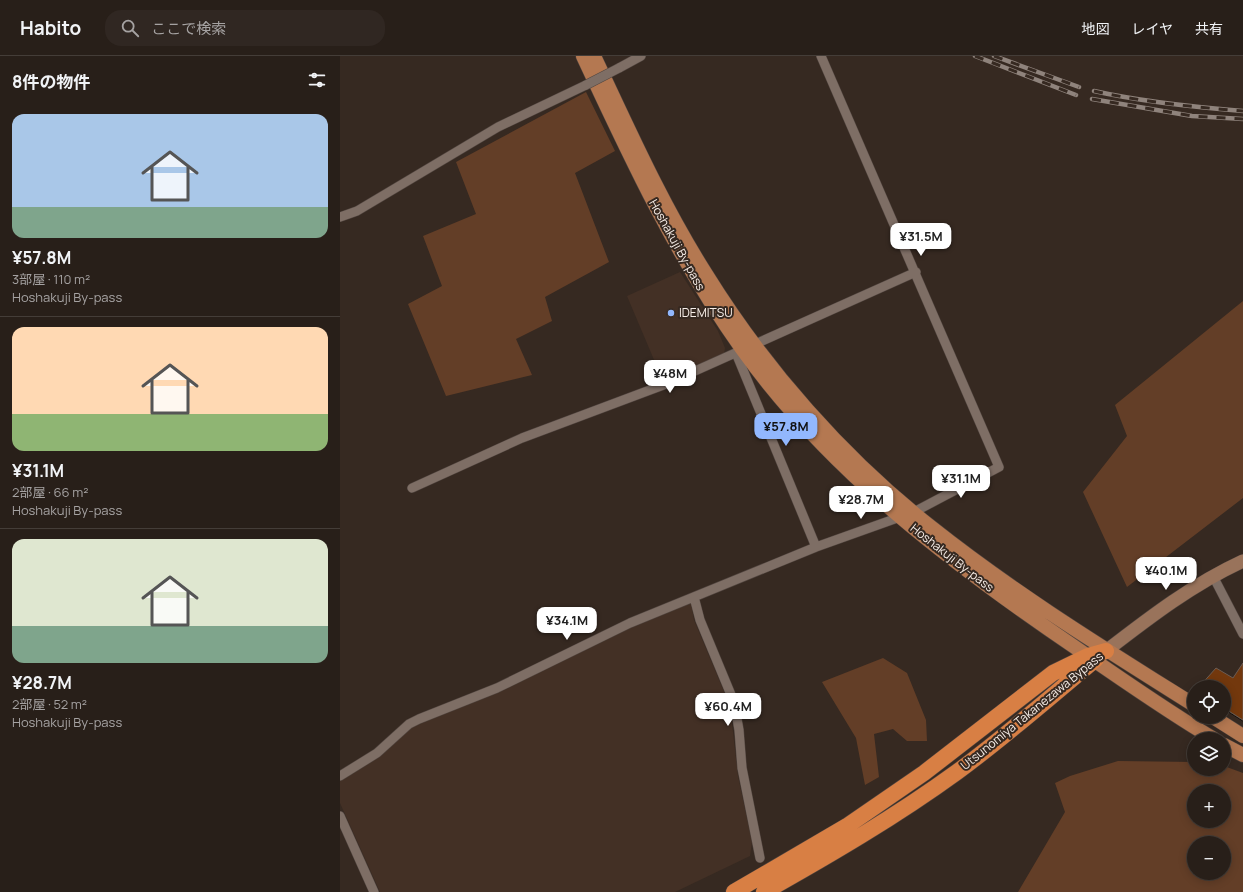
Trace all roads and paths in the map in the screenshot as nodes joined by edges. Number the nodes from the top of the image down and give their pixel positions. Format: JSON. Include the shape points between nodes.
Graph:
{"nodes":[{"id":1,"x":583,"y":56,"type":"edge"},
{"id":2,"x":594,"y":56,"type":"edge"},
{"id":3,"x":641,"y":56,"type":"edge"},
{"id":4,"x":821,"y":56,"type":"edge"},
{"id":5,"x":340,"y":217,"type":"edge"},
{"id":6,"x":916,"y":272,"type":"junction"},
{"id":7,"x":745,"y":349,"type":"junction"},
{"id":8,"x":412,"y":488,"type":"dead end"},
{"id":9,"x":914,"y":512,"type":"junction"},
{"id":10,"x":900,"y":517,"type":"junction"},
{"id":11,"x":816,"y":547,"type":"junction"},
{"id":12,"x":1243,"y":561,"type":"edge"},
{"id":13,"x":1213,"y":576,"type":"junction"},
{"id":14,"x":694,"y":597,"type":"junction"},
{"id":15,"x":1243,"y":634,"type":"edge"},
{"id":16,"x":1096,"y":656,"type":"junction"},
{"id":17,"x":1187,"y":702,"type":"edge"},
{"id":18,"x":1224,"y":724,"type":"edge"},
{"id":19,"x":1204,"y":732,"type":"edge"},
{"id":20,"x":1243,"y":736,"type":"edge"},
{"id":21,"x":1231,"y":749,"type":"edge"},
{"id":22,"x":1243,"y":756,"type":"edge"},
{"id":23,"x":340,"y":776,"type":"edge"},
{"id":24,"x":340,"y":816,"type":"edge"},
{"id":25,"x":760,"y":858,"type":"dead end"},
{"id":26,"x":374,"y":892,"type":"edge"},
{"id":27,"x":734,"y":892,"type":"edge"},
{"id":28,"x":764,"y":892,"type":"edge"}],
"edges":[{"from":1,"to":7,"type":"main road","name":"Hoshakuji By-pass","via":[[644,186],[672,239],[702,290]]},
{"from":2,"to":7,"type":"main road","name":"Hoshakuji By-pass","via":[[652,178]]},
{"from":3,"to":5,"type":"street","bridge":true,"via":[[504,124],[357,211]]},
{"from":4,"to":6,"type":"street"},
{"from":6,"to":7,"type":"street"},
{"from":6,"to":9,"type":"street","via":[[1000,467]]},
{"from":7,"to":8,"type":"street","via":[[666,384],[522,438]]},
{"from":7,"to":9,"type":"main road","name":"Hoshakuji By-pass","via":[[864,469]]},
{"from":7,"to":10,"type":"main road","name":"Hoshakuji By-pass","via":[[794,413]]},
{"from":7,"to":11,"type":"street"},
{"from":9,"to":10,"type":"street"},
{"from":9,"to":16,"type":"main road","name":"Hoshakuji By-pass","via":[[1013,587]]},
{"from":10,"to":11,"type":"street"},
{"from":10,"to":16,"type":"main road","name":"Hoshakuji By-pass","via":[[1013,606]]},
{"from":11,"to":14,"type":"street"},
{"from":12,"to":13,"type":"street"},
{"from":13,"to":15,"type":"street"},
{"from":13,"to":16,"type":"street"},
{"from":14,"to":23,"type":"street","via":[[630,623],[497,688],[409,724],[377,754]]},
{"from":14,"to":25,"type":"street","via":[[700,620],[734,702],[742,768]]},
{"from":16,"to":17,"type":"main road","name":"Hoshakuji By-pass"},
{"from":16,"to":19,"type":"main road","name":"Hoshakuji By-pass"},
{"from":16,"to":27,"type":"highway","name":"Utsunomiya Takanezawa Bypass","via":[[1053,673],[924,772],[847,826]]},
{"from":16,"to":28,"type":"highway","name":"Utsunomiya Takanezawa Bypass","via":[[1003,736],[940,784],[840,850]]},
{"from":18,"to":20,"type":"main road"},
{"from":21,"to":22,"type":"main road"},
{"from":24,"to":26,"type":"street"}]}
